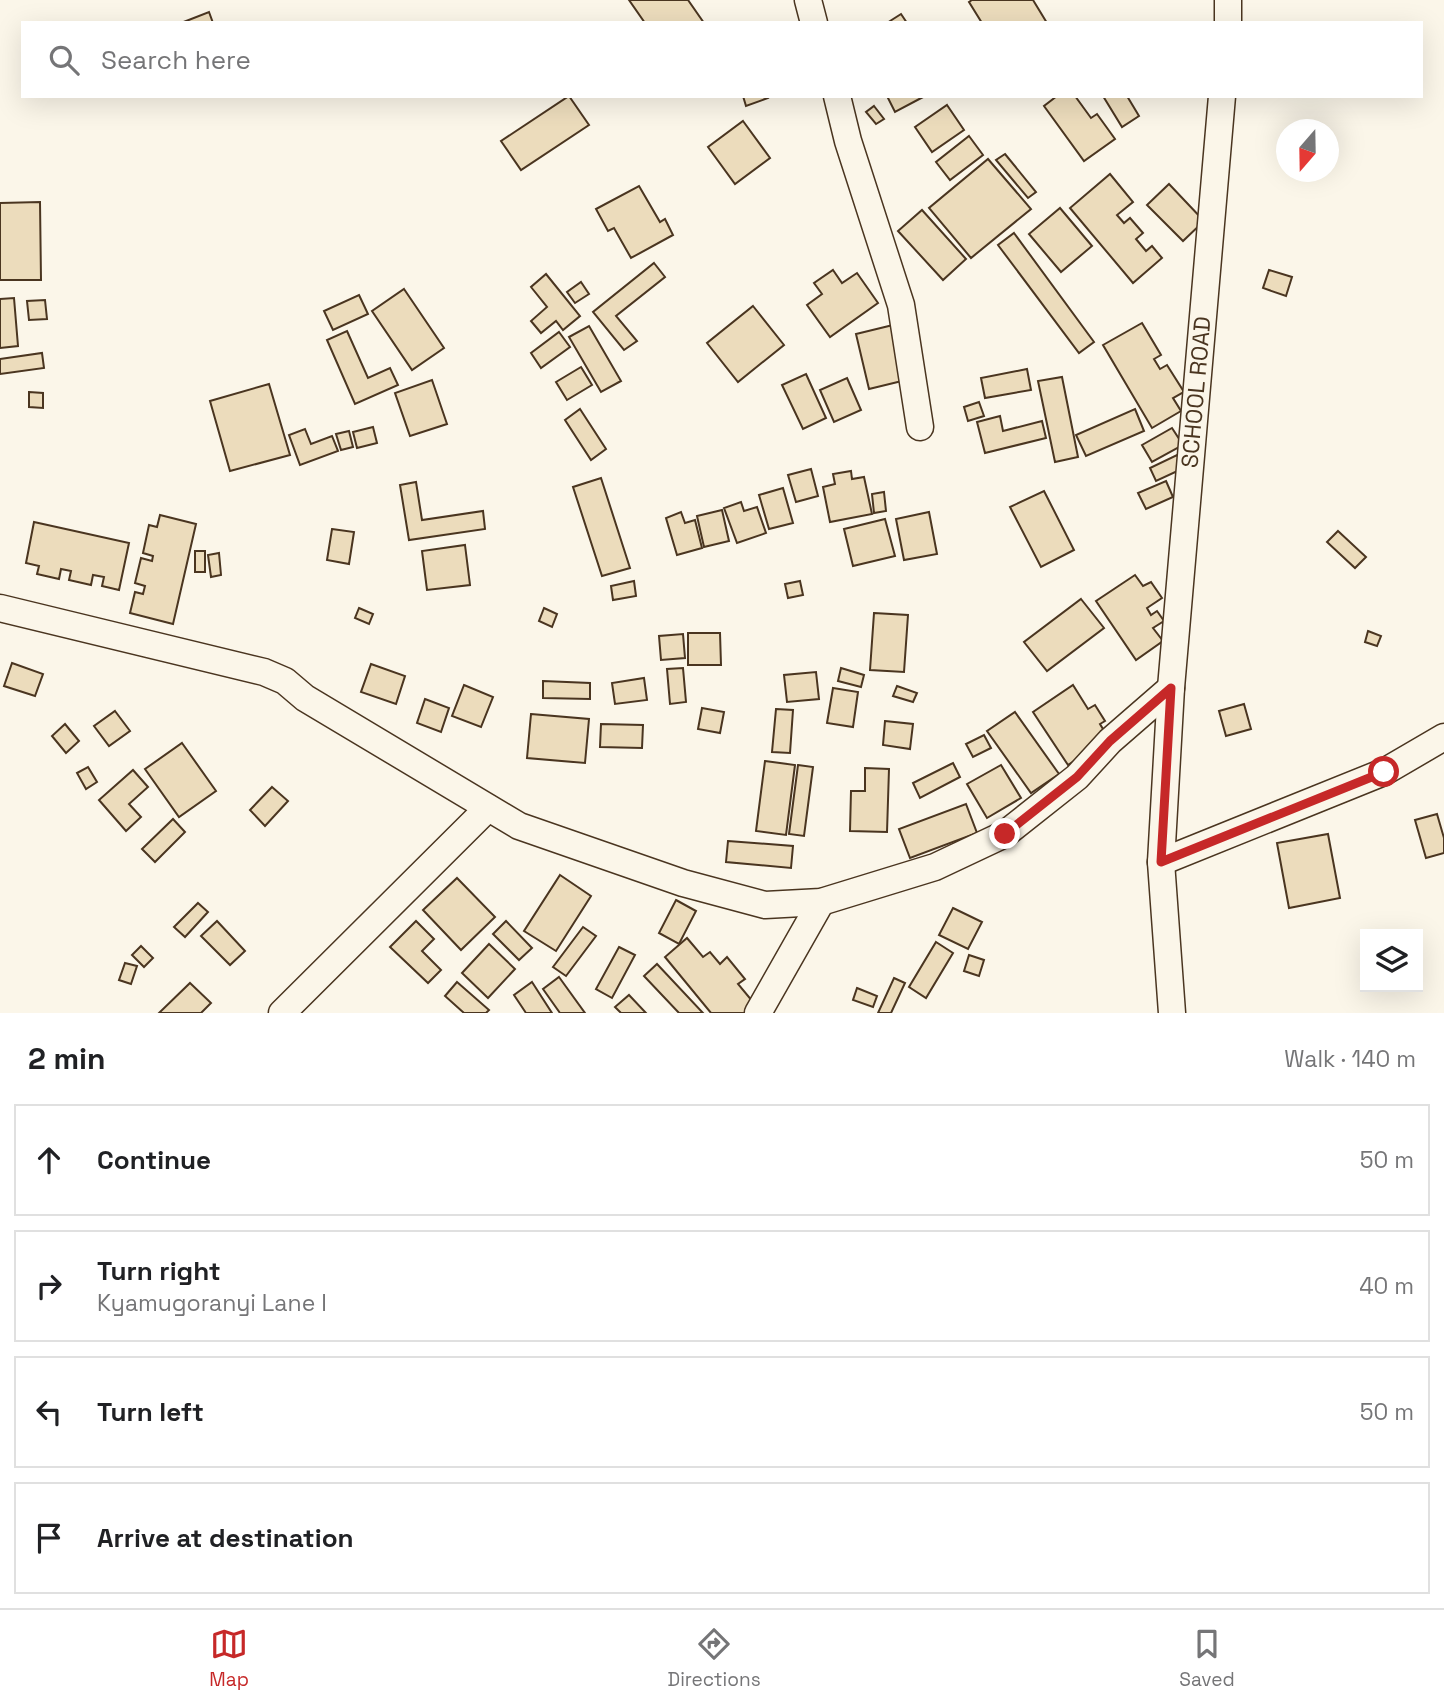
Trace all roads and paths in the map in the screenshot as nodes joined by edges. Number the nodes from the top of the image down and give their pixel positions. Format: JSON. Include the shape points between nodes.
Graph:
{"nodes":[{"id":1,"x":808,"y":0,"type":"edge"},
{"id":2,"x":1227,"y":0,"type":"edge"},
{"id":3,"x":813,"y":21,"type":"edge"},
{"id":4,"x":1228,"y":21,"type":"edge"},
{"id":5,"x":838,"y":98,"type":"edge"},
{"id":6,"x":1222,"y":98,"type":"edge"},
{"id":7,"x":920,"y":427,"type":"dead end"},
{"id":8,"x":0,"y":608,"type":"edge"},
{"id":9,"x":1171,"y":688,"type":"junction"},
{"id":10,"x":1444,"y":737,"type":"edge"},
{"id":11,"x":488,"y":808,"type":"junction"},
{"id":12,"x":1161,"y":862,"type":"junction"},
{"id":13,"x":821,"y":902,"type":"junction"},
{"id":14,"x":282,"y":1013,"type":"edge"},
{"id":15,"x":758,"y":1013,"type":"edge"},
{"id":16,"x":1172,"y":1013,"type":"edge"}],
"edges":[{"from":1,"to":3,"type":"street"},
{"from":2,"to":4,"type":"street"},
{"from":5,"to":7,"type":"street","via":[[901,305]]},
{"from":6,"to":9,"type":"street","name":"SCHOOL ROAD"},
{"from":8,"to":11,"type":"street","via":[[264,672]]},
{"from":9,"to":12,"type":"street","name":"SCHOOL ROAD"},
{"from":9,"to":13,"type":"street","via":[[1077,777],[1005,834],[935,867]]},
{"from":10,"to":12,"type":"street","via":[[1384,772]]},
{"from":11,"to":13,"type":"street","via":[[519,826],[683,883],[765,905]]},
{"from":11,"to":14,"type":"street"},
{"from":12,"to":16,"type":"street","name":"SCHOOL ROAD"},
{"from":13,"to":15,"type":"street"}]}
